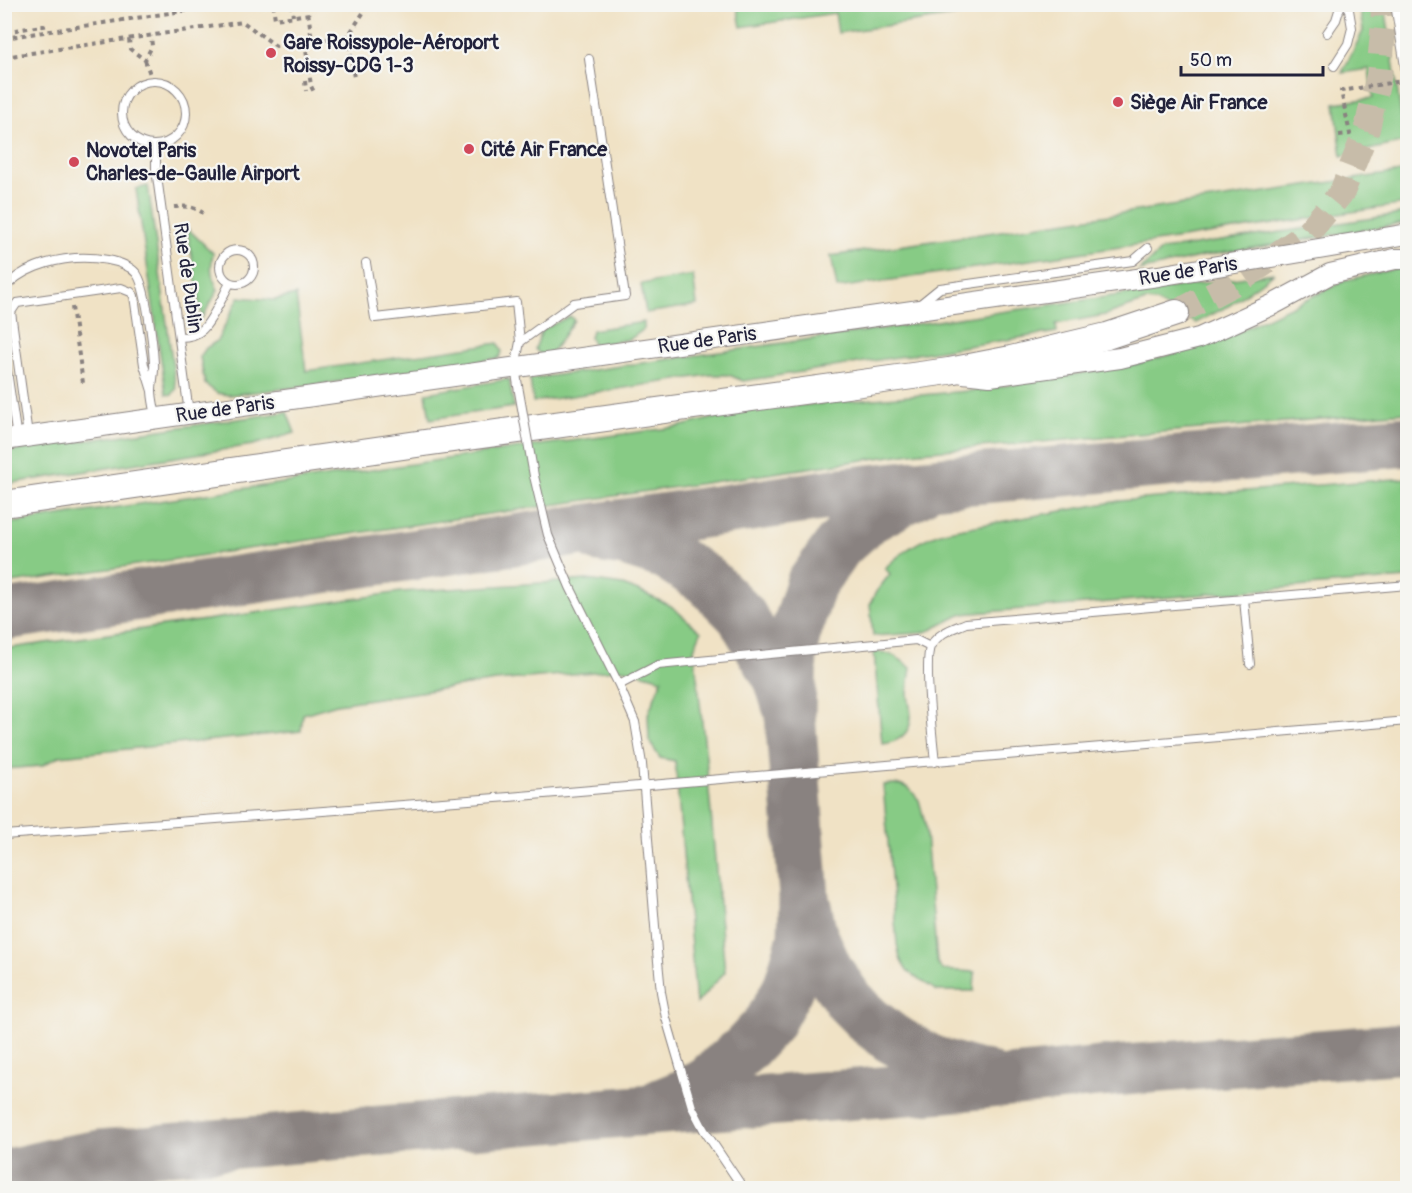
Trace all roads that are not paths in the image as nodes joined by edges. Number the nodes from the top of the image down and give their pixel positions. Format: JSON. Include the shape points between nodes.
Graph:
{"nodes":[{"id":1,"x":1341,"y":4,"type":"edge"},
{"id":2,"x":1348,"y":4,"type":"edge"},
{"id":3,"x":1395,"y":4,"type":"edge"},
{"id":4,"x":1327,"y":33,"type":"dead end"},
{"id":5,"x":589,"y":59,"type":"dead end"},
{"id":6,"x":1334,"y":66,"type":"dead end"},
{"id":7,"x":1407,"y":82,"type":"edge"},
{"id":8,"x":156,"y":146,"type":"junction"},
{"id":9,"x":1404,"y":236,"type":"edge"},
{"id":10,"x":1148,"y":248,"type":"dead end"},
{"id":11,"x":1407,"y":259,"type":"edge"},
{"id":12,"x":366,"y":263,"type":"dead end"},
{"id":13,"x":230,"y":283,"type":"junction"},
{"id":14,"x":4,"y":289,"type":"edge"},
{"id":15,"x":911,"y":311,"type":"junction"},
{"id":16,"x":1176,"y":313,"type":"tunnel mouth"},
{"id":17,"x":179,"y":337,"type":"junction"},
{"id":18,"x":520,"y":342,"type":"junction"},
{"id":19,"x":4,"y":351,"type":"edge"},
{"id":20,"x":949,"y":371,"type":"junction"},
{"id":21,"x":516,"y":376,"type":"junction"},
{"id":22,"x":152,"y":391,"type":"junction"},
{"id":23,"x":190,"y":414,"type":"junction"},
{"id":24,"x":156,"y":419,"type":"junction"},
{"id":25,"x":16,"y":438,"type":"edge"},
{"id":26,"x":4,"y":504,"type":"edge"},
{"id":27,"x":1407,"y":585,"type":"edge"},
{"id":28,"x":1244,"y":599,"type":"junction"},
{"id":29,"x":930,"y":647,"type":"junction"},
{"id":30,"x":1250,"y":664,"type":"dead end"},
{"id":31,"x":619,"y":685,"type":"junction"},
{"id":32,"x":1407,"y":721,"type":"edge"},
{"id":33,"x":935,"y":762,"type":"junction"},
{"id":34,"x":644,"y":786,"type":"junction"},
{"id":35,"x":4,"y":835,"type":"edge"},
{"id":36,"x":743,"y":1188,"type":"edge"}],
"edges":[{"from":1,"to":4,"type":"lane"},
{"from":2,"to":6,"type":"lane","via":[[1352,28],[1348,44]]},
{"from":3,"to":7,"type":"lane"},
{"from":5,"to":18,"type":"lane","via":[[625,296],[574,303]]},
{"from":8,"to":8,"type":"lane","via":[[136,141],[128,134],[121,115],[122,105],[133,88],[152,80],[162,81],[179,92],[186,111],[181,131]]},
{"from":8,"to":17,"type":"lane","name":"Rue de Dublin"},
{"from":9,"to":15,"type":"street","name":"Rue de Paris"},
{"from":10,"to":15,"type":"lane","via":[[1133,261],[940,288]]},
{"from":11,"to":20,"type":"street","via":[[1330,274],[1199,338],[1120,358],[990,376]]},
{"from":12,"to":18,"type":"lane","via":[[375,318],[516,302]]},
{"from":13,"to":13,"type":"lane","via":[[247,282],[253,273],[254,264],[246,252],[235,250],[221,260],[222,276]]},
{"from":13,"to":17,"type":"lane","via":[[202,331]]},
{"from":14,"to":22,"type":"lane","via":[[30,270],[66,259],[92,258],[129,267],[140,279],[145,295],[154,365]]},
{"from":15,"to":21,"type":"street","name":"Rue de Paris"},
{"from":16,"to":20,"type":"main road","via":[[1107,336]]},
{"from":17,"to":23,"type":"lane","name":"Rue de Dublin"},
{"from":18,"to":21,"type":"lane"},
{"from":19,"to":25,"type":"lane"},
{"from":20,"to":26,"type":"main road"},
{"from":21,"to":23,"type":"street","name":"Rue de Paris"},
{"from":21,"to":31,"type":"lane","bridge":true,"via":[[548,535]]},
{"from":22,"to":24,"type":"lane"},
{"from":22,"to":25,"type":"lane","via":[[131,292],[121,288],[17,303],[10,312]]},
{"from":23,"to":24,"type":"street","name":"Rue de Paris"},
{"from":24,"to":25,"type":"street","name":"Rue de Paris"},
{"from":27,"to":28,"type":"lane"},
{"from":28,"to":29,"type":"lane","via":[[966,623],[944,632]]},
{"from":28,"to":30,"type":"lane"},
{"from":29,"to":31,"type":"lane","via":[[916,640],[658,665]]},
{"from":29,"to":33,"type":"lane","via":[[928,673]]},
{"from":31,"to":34,"type":"lane","via":[[635,722]]},
{"from":32,"to":33,"type":"lane"},
{"from":33,"to":34,"type":"lane"},
{"from":34,"to":35,"type":"lane"},
{"from":34,"to":36,"type":"lane","via":[[661,992],[668,1028],[692,1107]]}]}
